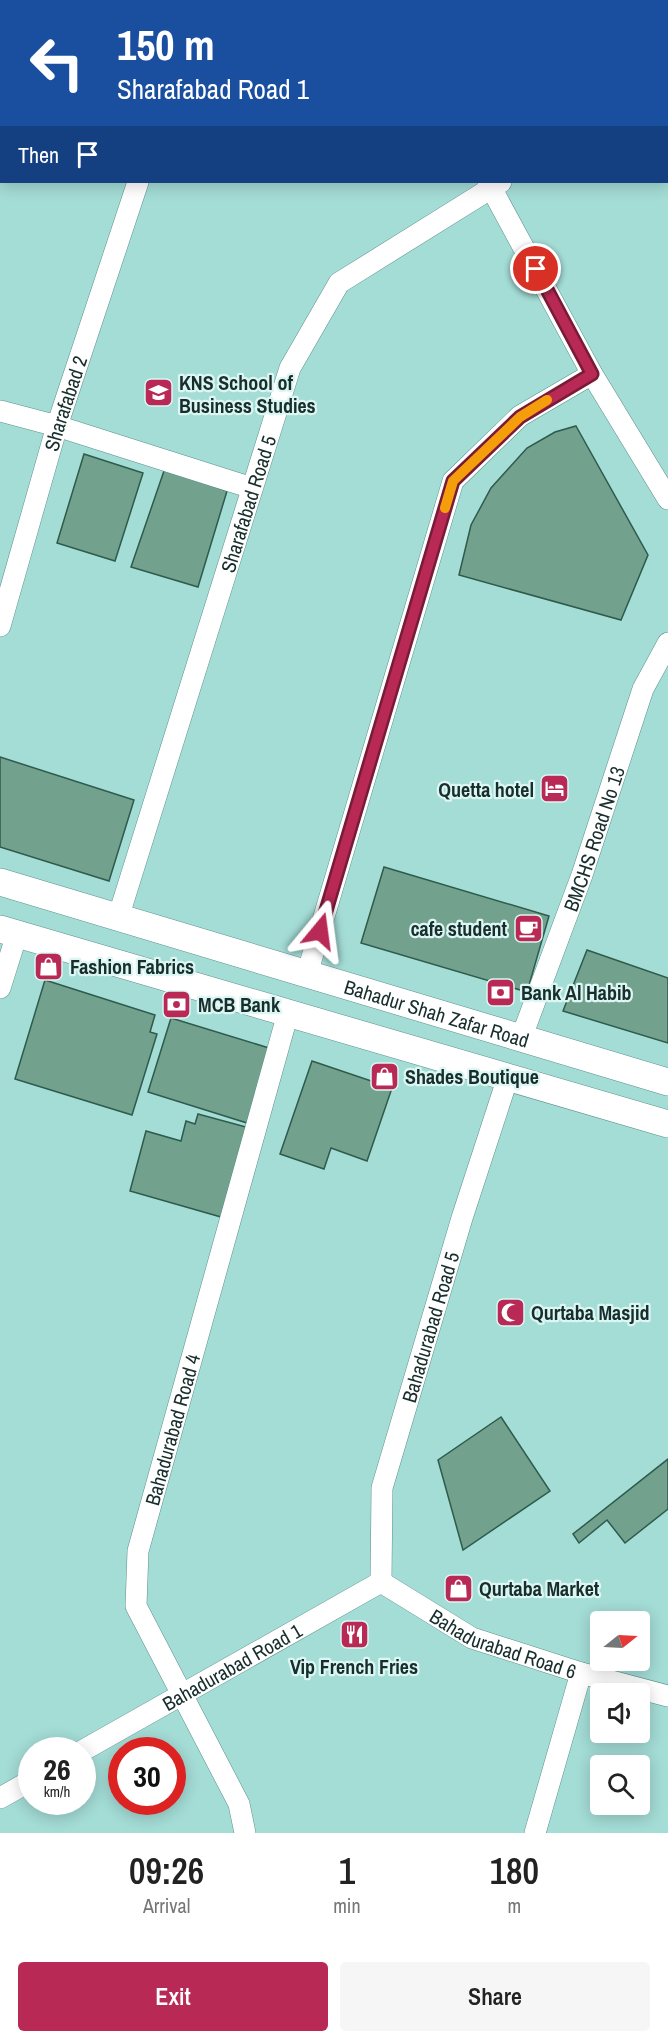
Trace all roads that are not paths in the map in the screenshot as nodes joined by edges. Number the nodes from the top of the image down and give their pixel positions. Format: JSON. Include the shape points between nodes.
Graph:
{"nodes":[{"id":1,"x":138,"y":183,"type":"edge"},
{"id":2,"x":493,"y":183,"type":"edge"},
{"id":3,"x":592,"y":374,"type":"junction"},
{"id":4,"x":0,"y":411,"type":"edge"},
{"id":5,"x":57,"y":426,"type":"junction"},
{"id":6,"x":252,"y":488,"type":"junction"},
{"id":7,"x":668,"y":499,"type":"edge"},
{"id":8,"x":0,"y":626,"type":"edge"},
{"id":9,"x":668,"y":643,"type":"edge"},
{"id":10,"x":0,"y":882,"type":"edge"},
{"id":11,"x":118,"y":918,"type":"junction"},
{"id":12,"x":9,"y":932,"type":"edge"},
{"id":13,"x":307,"y":974,"type":"junction"},
{"id":14,"x":0,"y":988,"type":"edge"},
{"id":15,"x":288,"y":1013,"type":"junction"},
{"id":16,"x":522,"y":1036,"type":"junction"},
{"id":17,"x":508,"y":1077,"type":"junction"},
{"id":18,"x":668,"y":1082,"type":"edge"},
{"id":19,"x":668,"y":1124,"type":"edge"},
{"id":20,"x":381,"y":1582,"type":"junction"},
{"id":21,"x":581,"y":1673,"type":"junction"},
{"id":22,"x":182,"y":1695,"type":"junction"},
{"id":23,"x":668,"y":1696,"type":"edge"},
{"id":24,"x":96,"y":1743,"type":"edge"},
{"id":25,"x":18,"y":1788,"type":"edge"},
{"id":26,"x":0,"y":1798,"type":"edge"},
{"id":27,"x":245,"y":1833,"type":"edge"},
{"id":28,"x":535,"y":1833,"type":"edge"}],
"edges":[{"from":1,"to":5,"type":"street","name":"Sharafabad 2"},
{"from":2,"to":3,"type":"street"},
{"from":2,"to":6,"type":"street","name":"Sharafabad Road 5","via":[[339,283],[290,368]]},
{"from":3,"to":7,"type":"street"},
{"from":3,"to":13,"type":"street","via":[[520,417],[453,481]]},
{"from":4,"to":5,"type":"street"},
{"from":5,"to":6,"type":"street"},
{"from":5,"to":8,"type":"street","name":"Sharafabad 2"},
{"from":6,"to":11,"type":"street","name":"Sharafabad Road 5"},
{"from":9,"to":16,"type":"street","name":"BMCHS Road No 13","via":[[643,689],[582,875]]},
{"from":10,"to":11,"type":"street","name":"Bahadur Shah Zafar Road"},
{"from":11,"to":13,"type":"street","name":"Bahadur Shah Zafar Road"},
{"from":12,"to":14,"type":"street"},
{"from":12,"to":15,"type":"street"},
{"from":13,"to":16,"type":"street","name":"Bahadur Shah Zafar Road"},
{"from":15,"to":17,"type":"street"},
{"from":15,"to":22,"type":"street","name":"Bahadurabad Road 4","via":[[138,1551],[136,1606]]},
{"from":16,"to":18,"type":"street","name":"Bahadur Shah Zafar Road"},
{"from":17,"to":19,"type":"street"},
{"from":17,"to":20,"type":"street","name":"Bahadurabad Road 5","via":[[381,1488]]},
{"from":20,"to":21,"type":"street","name":"Bahadurabad Road 6","via":[[472,1638]]},
{"from":20,"to":22,"type":"street","name":"Bahadurabad Road 1"},
{"from":21,"to":23,"type":"street","name":"Bahadurabad Road 6"},
{"from":21,"to":28,"type":"street"},
{"from":22,"to":24,"type":"street","name":"Bahadurabad Road 1"},
{"from":22,"to":27,"type":"street","name":"Bahadurabad Road 4","via":[[239,1804]]},
{"from":25,"to":26,"type":"street"}]}
